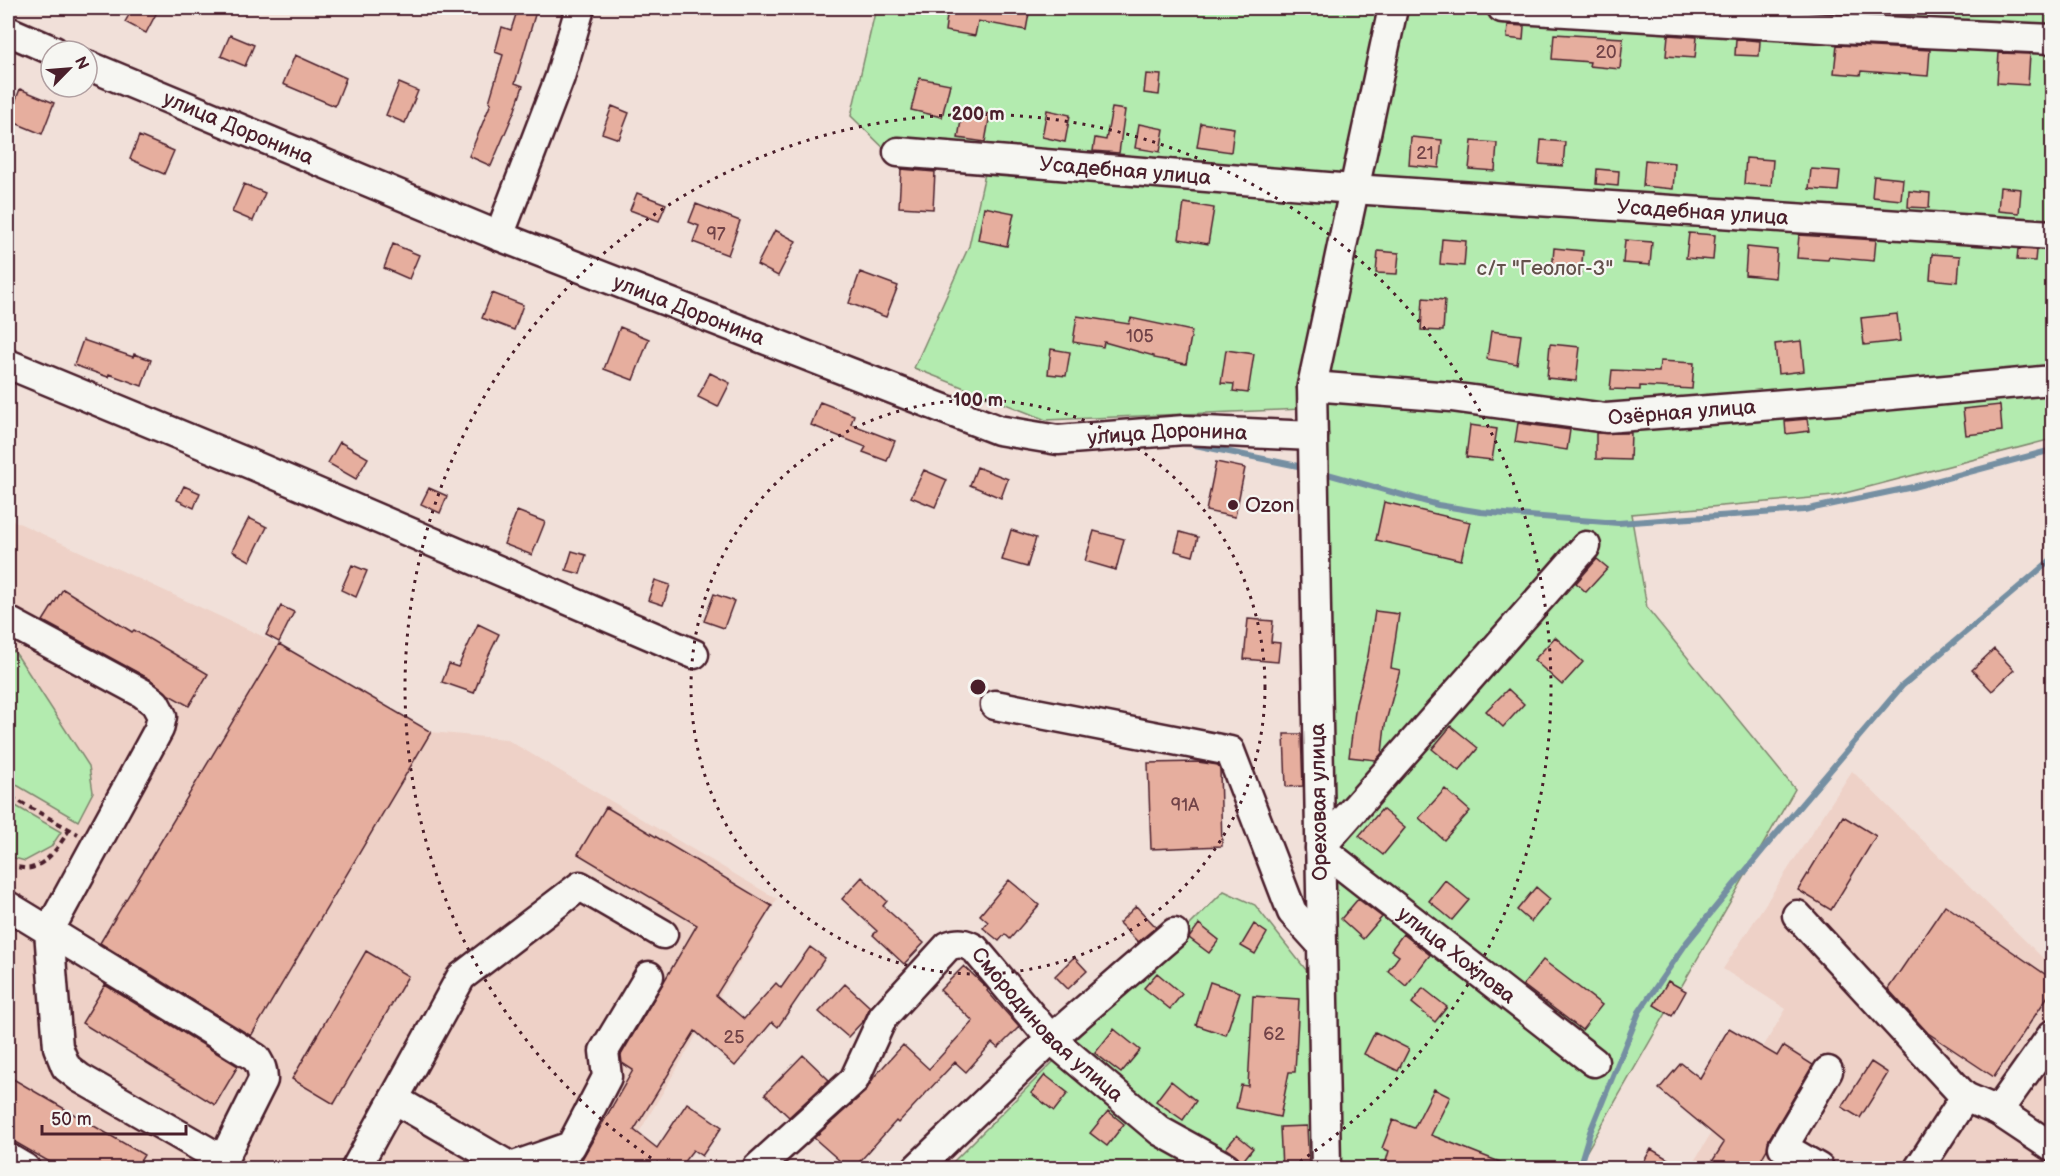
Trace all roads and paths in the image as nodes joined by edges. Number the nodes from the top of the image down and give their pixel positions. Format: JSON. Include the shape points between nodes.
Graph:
{"nodes":[{"id":1,"x":580,"y":8,"type":"edge"},
{"id":2,"x":1393,"y":8,"type":"edge"},
{"id":3,"x":1502,"y":8,"type":"edge"},
{"id":4,"x":8,"y":32,"type":"edge"},
{"id":5,"x":2052,"y":39,"type":"edge"},
{"id":6,"x":39,"y":45,"type":"edge"},
{"id":7,"x":99,"y":69,"type":"edge"},
{"id":8,"x":898,"y":152,"type":"dead end"},
{"id":9,"x":1353,"y":189,"type":"junction"},
{"id":10,"x":2052,"y":235,"type":"edge"},
{"id":11,"x":498,"y":236,"type":"junction"},
{"id":12,"x":8,"y":364,"type":"edge"},
{"id":13,"x":2052,"y":380,"type":"edge"},
{"id":14,"x":1312,"y":386,"type":"junction"},
{"id":15,"x":1313,"y":436,"type":"junction"},
{"id":16,"x":1586,"y":546,"type":"dead end"},
{"id":17,"x":8,"y":621,"type":"edge"},
{"id":18,"x":694,"y":654,"type":"dead end"},
{"id":19,"x":995,"y":705,"type":"dead end"},
{"id":20,"x":9,"y":796,"type":"edge"},
{"id":21,"x":8,"y":802,"type":"edge"},
{"id":22,"x":69,"y":830,"type":"junction"},
{"id":23,"x":97,"y":845,"type":"junction"},
{"id":24,"x":1320,"y":848,"type":"junction"},
{"id":25,"x":8,"y":869,"type":"edge"},
{"id":26,"x":8,"y":906,"type":"edge"},
{"id":27,"x":1797,"y":915,"type":"dead end"},
{"id":28,"x":49,"y":931,"type":"junction"},
{"id":29,"x":1174,"y":933,"type":"dead end"},
{"id":30,"x":663,"y":934,"type":"dead end"},
{"id":31,"x":1321,"y":944,"type":"junction"},
{"id":32,"x":649,"y":976,"type":"dead end"},
{"id":33,"x":2052,"y":1035,"type":"edge"},
{"id":34,"x":1051,"y":1039,"type":"junction"},
{"id":35,"x":1594,"y":1062,"type":"dead end"},
{"id":36,"x":1828,"y":1071,"type":"dead end"},
{"id":37,"x":1965,"y":1097,"type":"junction"},
{"id":38,"x":394,"y":1099,"type":"junction"},
{"id":39,"x":1998,"y":1111,"type":"junction"},
{"id":40,"x":2052,"y":1147,"type":"edge"},
{"id":41,"x":8,"y":1158,"type":"edge"},
{"id":42,"x":221,"y":1164,"type":"edge"},
{"id":43,"x":25,"y":1168,"type":"edge"},
{"id":44,"x":356,"y":1168,"type":"edge"},
{"id":45,"x":511,"y":1168,"type":"edge"},
{"id":46,"x":757,"y":1168,"type":"edge"},
{"id":47,"x":917,"y":1168,"type":"edge"},
{"id":48,"x":1227,"y":1168,"type":"edge"},
{"id":49,"x":1326,"y":1168,"type":"edge"},
{"id":50,"x":1819,"y":1168,"type":"edge"},
{"id":51,"x":1919,"y":1168,"type":"edge"}],
"edges":[{"from":1,"to":11,"type":"street","via":[[560,77]]},
{"from":2,"to":9,"type":"street"},
{"from":3,"to":5,"type":"street"},
{"from":4,"to":6,"type":"street"},
{"from":7,"to":11,"type":"street","name":"улица Доронина"},
{"from":8,"to":9,"type":"street","name":"Усадебная улица"},
{"from":9,"to":10,"type":"street","name":"Усадебная улица"},
{"from":9,"to":14,"type":"street"},
{"from":11,"to":15,"type":"street","name":"улица Доронина","via":[[998,430],[1058,440],[1184,430]]},
{"from":12,"to":18,"type":"street"},
{"from":13,"to":14,"type":"street","name":"Озёрная улица","via":[[1606,418],[1451,397]]},
{"from":14,"to":15,"type":"street"},
{"from":15,"to":24,"type":"street","name":"Ореховая улица"},
{"from":16,"to":24,"type":"street"},
{"from":17,"to":23,"type":"street","via":[[142,693],[155,703],[162,716],[159,729]]},
{"from":19,"to":31,"type":"street","via":[[1230,752],[1292,912]]},
{"from":20,"to":21,"type":"path"},
{"from":20,"to":22,"type":"path"},
{"from":22,"to":23,"type":"path"},
{"from":22,"to":25,"type":"path","via":[[54,854],[31,868]]},
{"from":23,"to":28,"type":"street"},
{"from":24,"to":31,"type":"street","name":"Ореховая улица"},
{"from":24,"to":35,"type":"street","name":"улица Хохлова"},
{"from":26,"to":28,"type":"street"},
{"from":27,"to":37,"type":"street"},
{"from":28,"to":42,"type":"street","via":[[58,1047],[66,1067]]},
{"from":28,"to":42,"type":"street","via":[[256,1058],[263,1080]]},
{"from":29,"to":34,"type":"street"},
{"from":30,"to":38,"type":"street","via":[[580,886],[461,977]]},
{"from":31,"to":49,"type":"street","name":"Ореховая улица","via":[[1315,1059]]},
{"from":32,"to":45,"type":"street","via":[[604,1051],[607,1077],[571,1146]]},
{"from":33,"to":39,"type":"street"},
{"from":34,"to":46,"type":"street","name":"Смородиновая улица","via":[[975,949],[965,943],[948,945],[883,1017],[854,1080]]},
{"from":34,"to":47,"type":"street"},
{"from":34,"to":48,"type":"street","name":"Смородиновая улица","via":[[1160,1131]]},
{"from":36,"to":50,"type":"street","via":[[1783,1147]]},
{"from":37,"to":39,"type":"street"},
{"from":37,"to":51,"type":"street"},
{"from":38,"to":44,"type":"street"},
{"from":38,"to":45,"type":"street"},
{"from":39,"to":40,"type":"street"},
{"from":41,"to":43,"type":"street"}]}
